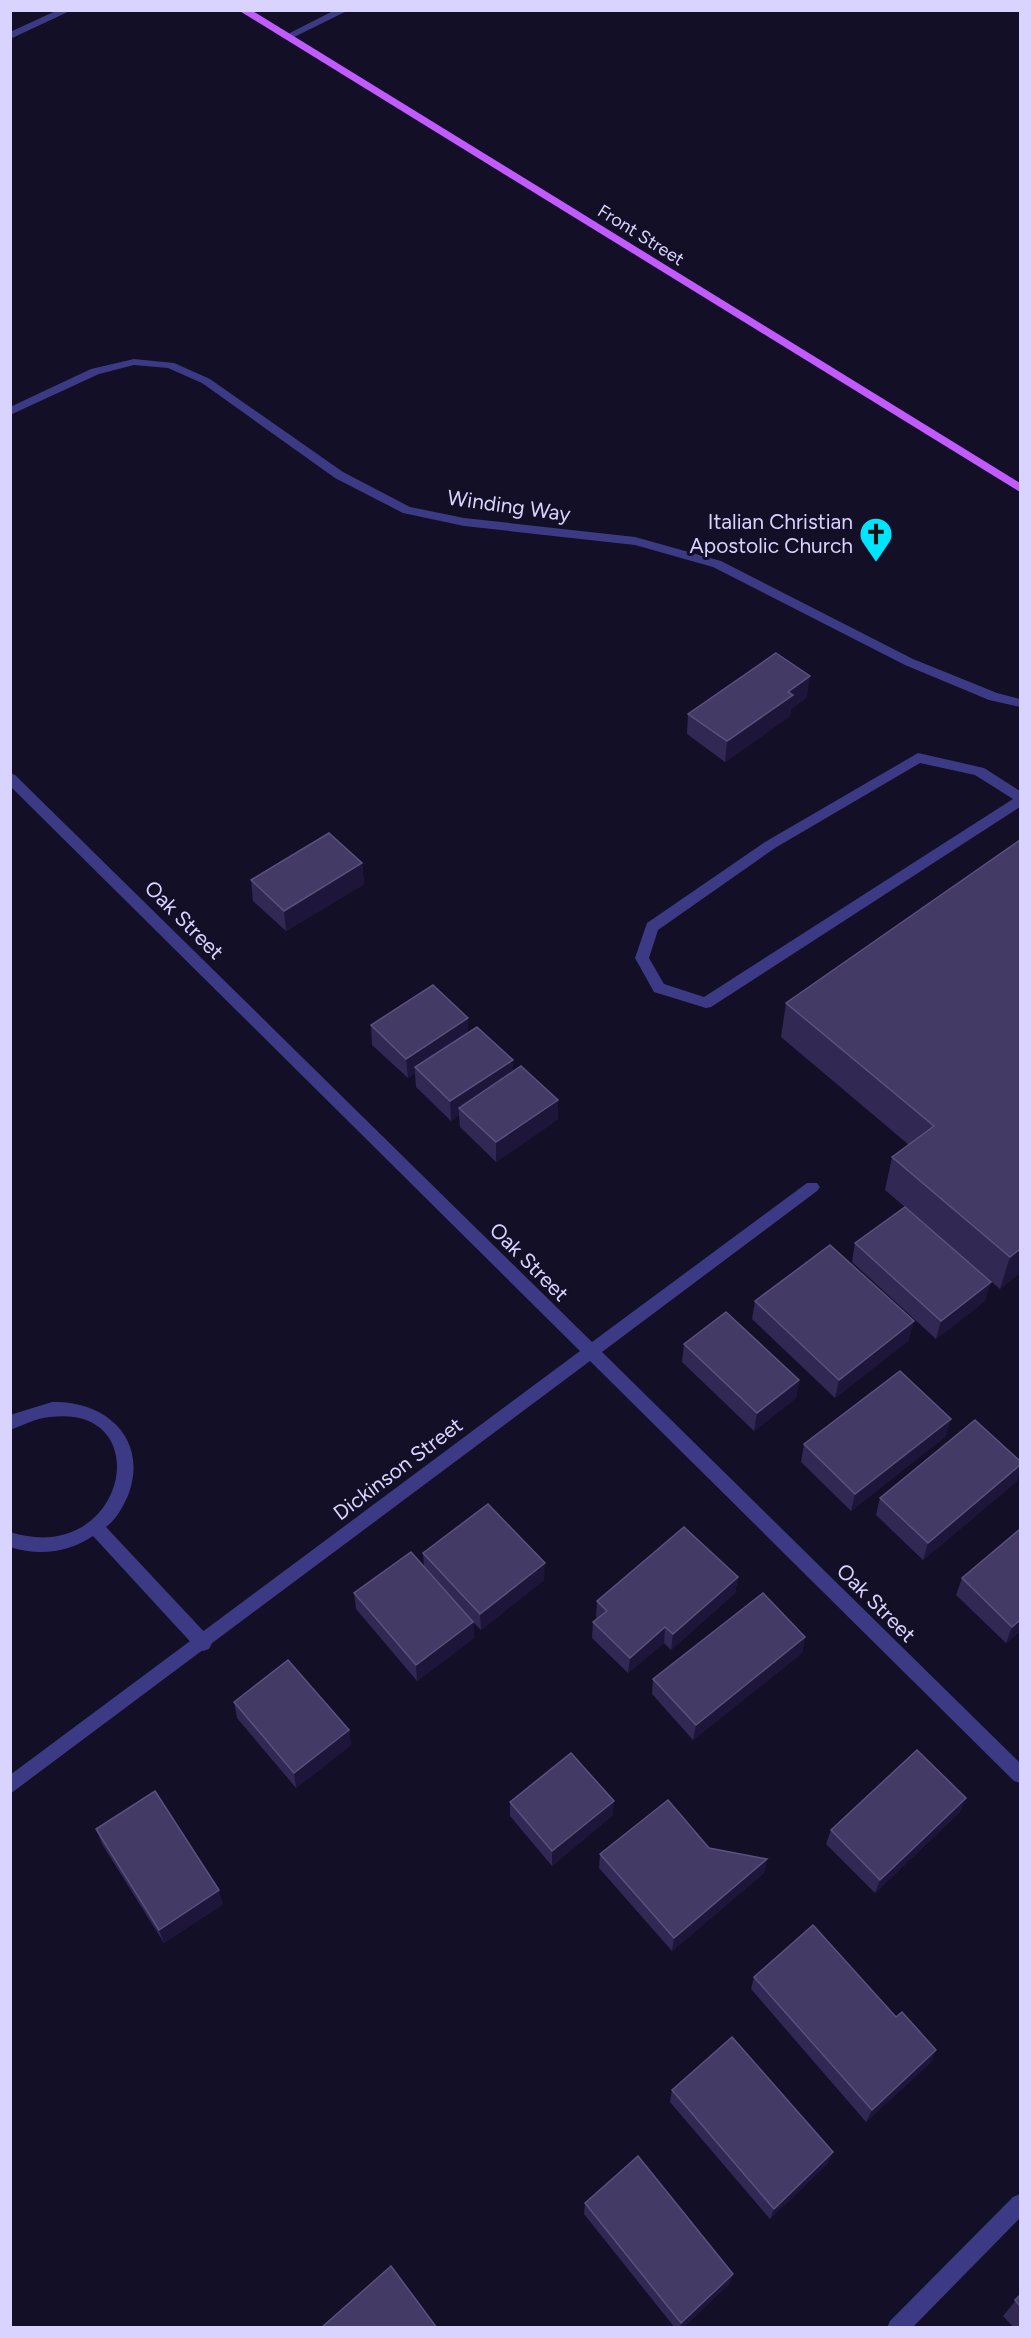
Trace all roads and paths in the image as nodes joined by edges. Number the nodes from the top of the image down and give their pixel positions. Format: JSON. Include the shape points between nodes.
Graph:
{"nodes":[{"id":1,"x":67,"y":10,"type":"edge"},
{"id":2,"x":243,"y":10,"type":"edge"},
{"id":3,"x":345,"y":10,"type":"edge"},
{"id":4,"x":10,"y":36,"type":"edge"},
{"id":5,"x":287,"y":37,"type":"junction"},
{"id":6,"x":10,"y":412,"type":"edge"},
{"id":7,"x":1020,"y":488,"type":"edge"},
{"id":8,"x":1020,"y":703,"type":"edge"},
{"id":9,"x":10,"y":778,"type":"edge"},
{"id":10,"x":1020,"y":796,"type":"edge"},
{"id":11,"x":1020,"y":801,"type":"edge"},
{"id":12,"x":812,"y":1187,"type":"dead end"},
{"id":13,"x":591,"y":1353,"type":"junction"},
{"id":14,"x":10,"y":1423,"type":"edge"},
{"id":15,"x":96,"y":1528,"type":"junction"},
{"id":16,"x":10,"y":1539,"type":"edge"},
{"id":17,"x":203,"y":1643,"type":"junction"},
{"id":18,"x":1020,"y":1775,"type":"edge"},
{"id":19,"x":10,"y":1786,"type":"edge"},
{"id":20,"x":1020,"y":2204,"type":"edge"},
{"id":21,"x":897,"y":2328,"type":"edge"}],
"edges":[{"from":1,"to":4,"type":"street"},
{"from":2,"to":5,"type":"main road","name":"Front Street"},
{"from":3,"to":5,"type":"street"},
{"from":5,"to":7,"type":"main road","name":"Front Street"},
{"from":6,"to":8,"type":"street","name":"Winding Way","via":[[95,371],[134,362],[170,364],[206,381],[339,475],[407,510],[464,522],[635,541],[717,564],[909,662],[994,697]]},
{"from":9,"to":13,"type":"street","name":"Oak Street"},
{"from":10,"to":11,"type":"street","via":[[979,771],[918,758],[770,845],[652,927],[642,958],[659,988],[706,1003]]},
{"from":12,"to":13,"type":"street","name":"Dickinson Street"},
{"from":13,"to":17,"type":"street","name":"Dickinson Street"},
{"from":13,"to":18,"type":"street","name":"Oak Street"},
{"from":14,"to":15,"type":"street","via":[[32,1413],[58,1409],[84,1412],[105,1423],[120,1441],[127,1463],[126,1486],[115,1509]]},
{"from":15,"to":16,"type":"street","via":[[71,1541],[47,1545]]},
{"from":15,"to":17,"type":"street"},
{"from":17,"to":19,"type":"street","name":"Dickinson Street"},
{"from":20,"to":21,"type":"street"}]}
